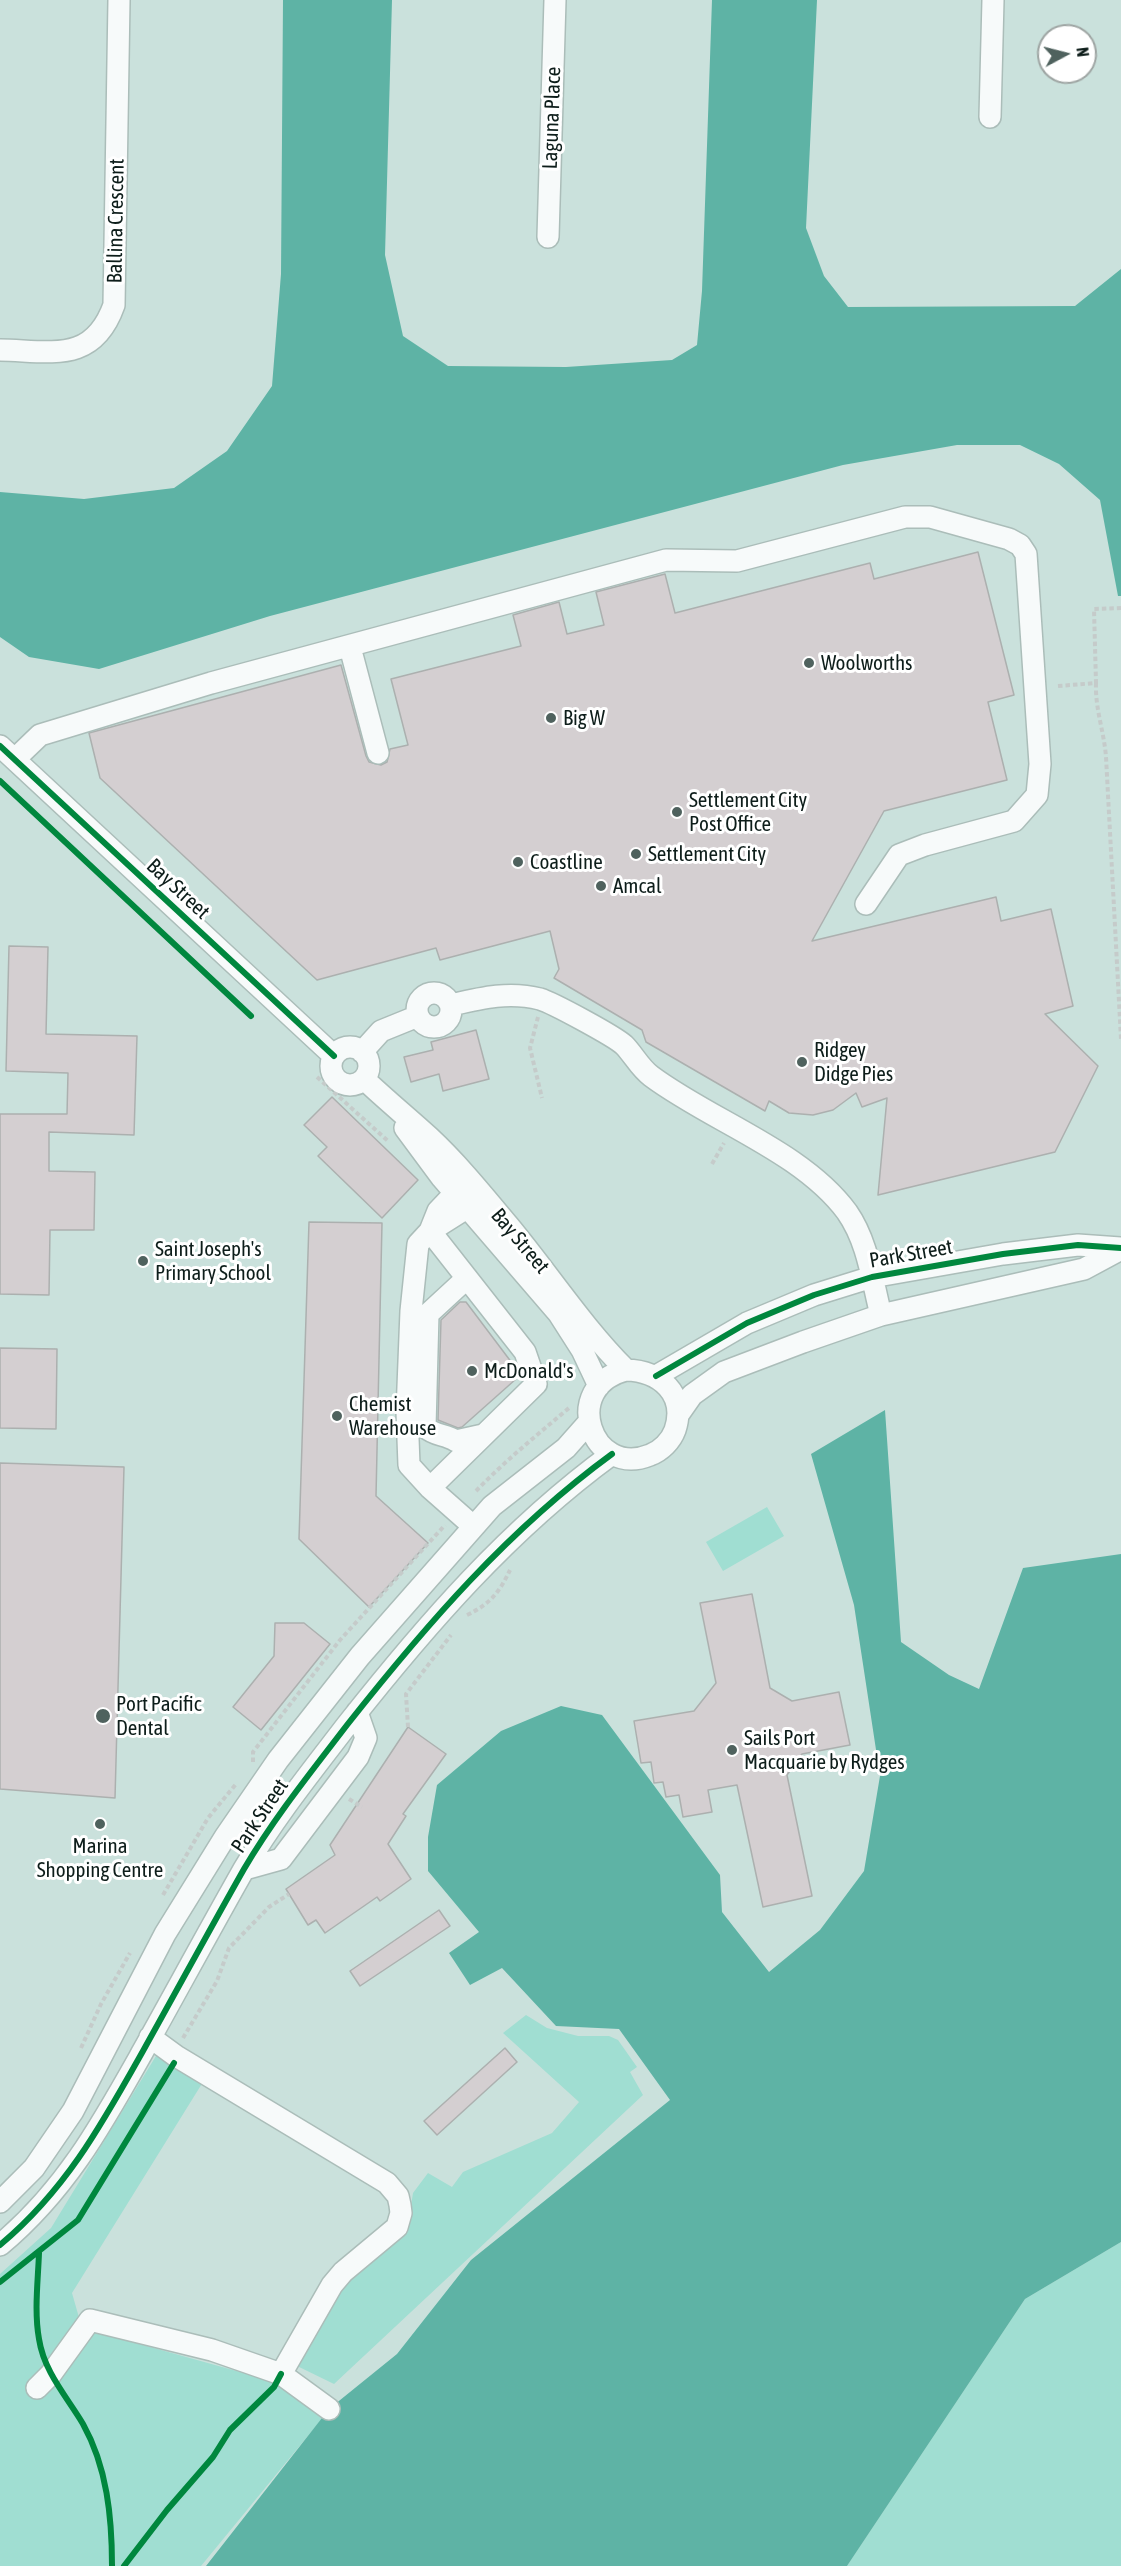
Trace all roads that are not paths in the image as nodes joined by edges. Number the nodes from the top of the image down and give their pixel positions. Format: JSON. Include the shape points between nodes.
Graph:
{"nodes":[{"id":1,"x":119,"y":0,"type":"edge"},
{"id":2,"x":555,"y":0,"type":"edge"},
{"id":3,"x":993,"y":0,"type":"edge"},
{"id":4,"x":990,"y":117,"type":"dead end"},
{"id":5,"x":549,"y":237,"type":"dead end"},
{"id":6,"x":0,"y":350,"type":"edge"},
{"id":7,"x":350,"y":647,"type":"junction"},
{"id":8,"x":7,"y":752,"type":"edge"},
{"id":9,"x":378,"y":753,"type":"dead end"},
{"id":10,"x":866,"y":904,"type":"dead end"},
{"id":11,"x":362,"y":1052,"type":"junction"},
{"id":12,"x":334,"y":1056,"type":"junction"},
{"id":13,"x":364,"y":1079,"type":"junction"},
{"id":14,"x":379,"y":1094,"type":"junction"},
{"id":15,"x":462,"y":1200,"type":"junction"},
{"id":16,"x":430,"y":1231,"type":"junction"},
{"id":17,"x":1121,"y":1249,"type":"edge"},
{"id":18,"x":872,"y":1277,"type":"junction"},
{"id":19,"x":468,"y":1278,"type":"junction"},
{"id":20,"x":880,"y":1315,"type":"junction"},
{"id":21,"x":626,"y":1370,"type":"junction"},
{"id":22,"x":656,"y":1376,"type":"junction"},
{"id":23,"x":599,"y":1386,"type":"junction"},
{"id":24,"x":678,"y":1415,"type":"junction"},
{"id":25,"x":590,"y":1422,"type":"junction"},
{"id":26,"x":484,"y":1435,"type":"junction"},
{"id":27,"x":612,"y":1454,"type":"junction"},
{"id":28,"x":430,"y":1488,"type":"junction"},
{"id":29,"x":473,"y":1526,"type":"junction"},
{"id":30,"x":357,"y":1712,"type":"junction"},
{"id":31,"x":245,"y":1869,"type":"junction"},
{"id":32,"x":150,"y":2037,"type":"junction"},
{"id":33,"x":0,"y":2202,"type":"edge"},
{"id":34,"x":0,"y":2245,"type":"edge"},
{"id":35,"x":280,"y":2374,"type":"junction"},
{"id":36,"x":37,"y":2388,"type":"dead end"},
{"id":37,"x":329,"y":2409,"type":"dead end"}],
"edges":[{"from":1,"to":6,"type":"street","name":"Ballina Crescent","via":[[114,305],[107,324],[96,338],[82,346],[66,351]]},
{"from":2,"to":5,"type":"street","name":"Laguna Place"},
{"from":3,"to":4,"type":"street"},
{"from":7,"to":8,"type":"street","via":[[211,683],[40,735]]},
{"from":7,"to":9,"type":"street"},
{"from":7,"to":10,"type":"street","via":[[666,560],[738,561],[905,517],[930,517],[1009,539],[1020,545],[1027,560],[1040,764],[1037,795],[1014,821],[899,855]]},
{"from":8,"to":12,"type":"street","name":"Bay Street"},
{"from":11,"to":12,"type":"street","via":[[349,1048]]},
{"from":11,"to":13,"type":"street","via":[[369,1065]]},
{"from":11,"to":18,"type":"street","via":[[381,1031],[418,1016],[419,1004],[432,993],[444,996],[451,1005],[499,995],[543,1000],[622,1044],[649,1075],[808,1172],[846,1211]]},
{"from":12,"to":13,"type":"street","via":[[333,1074],[342,1084],[357,1084]]},
{"from":13,"to":14,"type":"street","name":"Bay Street"},
{"from":14,"to":15,"type":"street","name":"Bay Street"},
{"from":14,"to":21,"type":"street","name":"Bay Street","via":[[430,1138],[456,1167],[560,1289],[591,1333]]},
{"from":15,"to":16,"type":"street"},
{"from":15,"to":23,"type":"street","name":"Bay Street","via":[[559,1314]]},
{"from":16,"to":19,"type":"street"},
{"from":16,"to":28,"type":"street","via":[[418,1244],[407,1412],[409,1465]]},
{"from":17,"to":18,"type":"street","name":"Park Street","via":[[1067,1246]]},
{"from":17,"to":20,"type":"street","name":"Park Street","via":[[1084,1269]]},
{"from":18,"to":20,"type":"street"},
{"from":18,"to":22,"type":"street","name":"Park Street","via":[[814,1295],[747,1323]]},
{"from":19,"to":26,"type":"street","via":[[525,1352],[536,1384]]},
{"from":19,"to":26,"type":"street","via":[[428,1314],[425,1427],[434,1435],[456,1441]]},
{"from":20,"to":24,"type":"street","name":"Park Street","via":[[724,1372],[692,1395]]},
{"from":21,"to":22,"type":"street","via":[[642,1370]]},
{"from":21,"to":23,"type":"street","via":[[610,1374]]},
{"from":22,"to":24,"type":"street","via":[[668,1386]]},
{"from":23,"to":25,"type":"street","via":[[591,1399]]},
{"from":24,"to":27,"type":"street","via":[[675,1431],[657,1453],[642,1459]]},
{"from":25,"to":27,"type":"street","via":[[599,1443]]},
{"from":25,"to":29,"type":"street","name":"Park Street","via":[[566,1448],[492,1506]]},
{"from":26,"to":28,"type":"street"},
{"from":27,"to":30,"type":"street","name":"Park Street","via":[[566,1488],[497,1551]]},
{"from":28,"to":29,"type":"street"},
{"from":29,"to":33,"type":"street","name":"Park Street","via":[[360,1656],[246,1806],[165,1934],[73,2111],[34,2168]]},
{"from":30,"to":31,"type":"street","name":"Park Street"},
{"from":30,"to":31,"type":"street","via":[[366,1738],[358,1757],[281,1859]]},
{"from":31,"to":32,"type":"street","name":"Park Street"},
{"from":32,"to":34,"type":"street","name":"Park Street","via":[[71,2172]]},
{"from":32,"to":35,"type":"street","via":[[387,2183],[398,2196],[401,2213],[397,2227],[332,2285]]},
{"from":35,"to":36,"type":"street","via":[[212,2350],[90,2320]]},
{"from":35,"to":37,"type":"street"}]}
